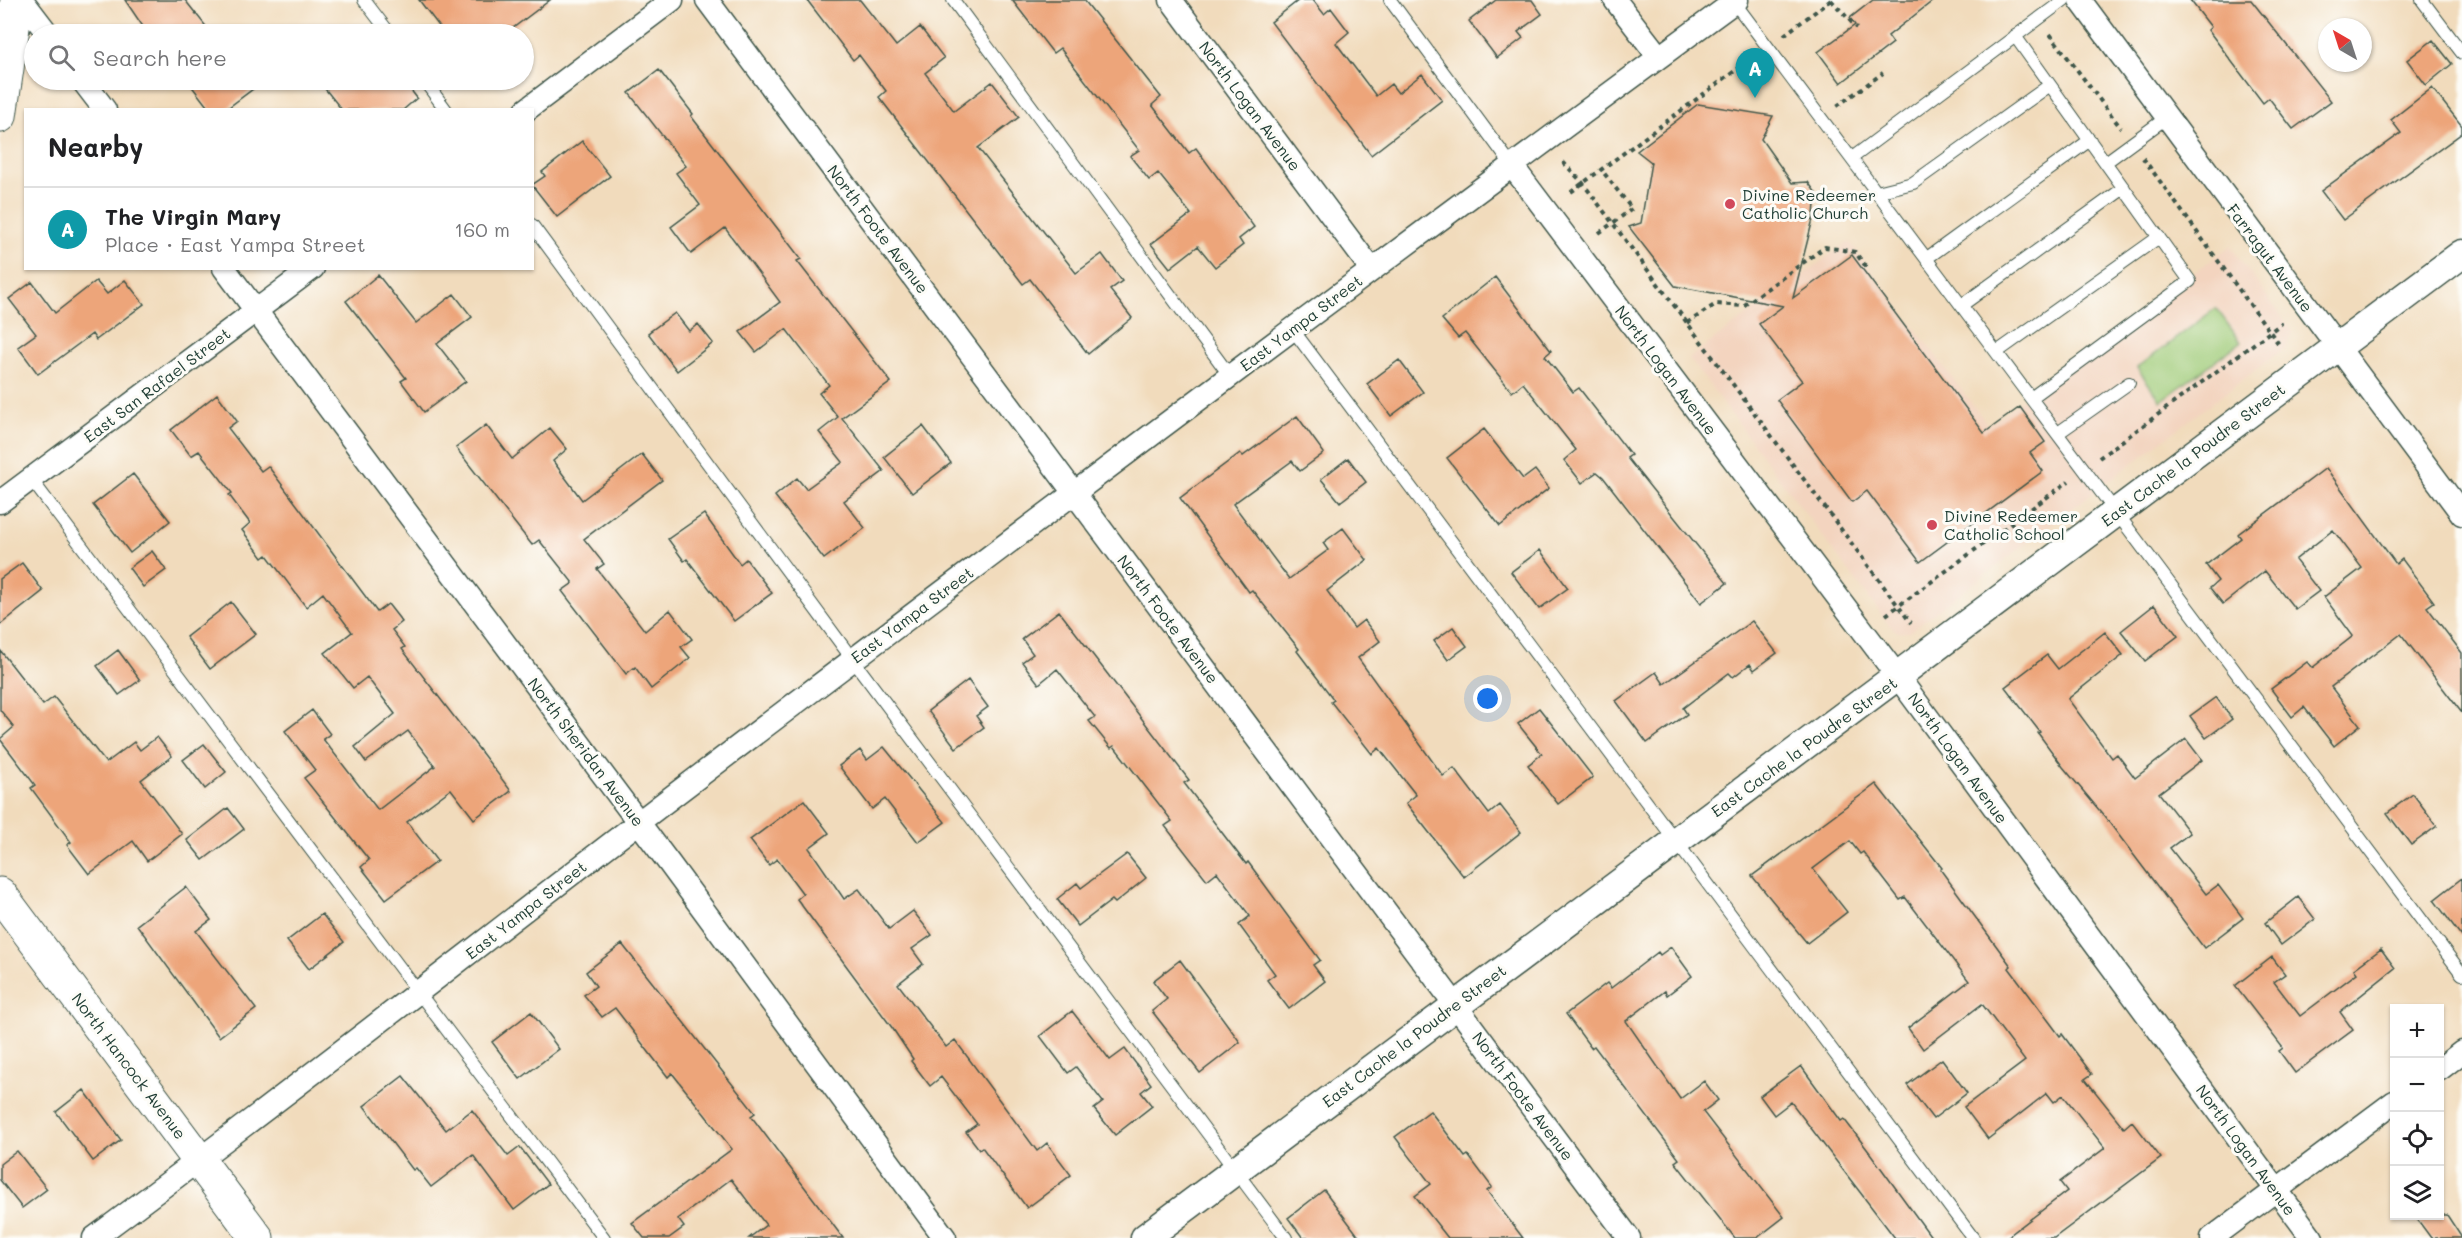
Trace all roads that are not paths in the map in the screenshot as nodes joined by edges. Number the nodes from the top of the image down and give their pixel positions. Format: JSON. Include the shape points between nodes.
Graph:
{"nodes":[{"id":1,"x":17,"y":0,"type":"edge"},
{"id":2,"x":22,"y":0,"type":"edge"},
{"id":3,"x":364,"y":0,"type":"edge"},
{"id":4,"x":672,"y":0,"type":"edge"},
{"id":5,"x":707,"y":0,"type":"edge"},
{"id":6,"x":953,"y":0,"type":"edge"},
{"id":7,"x":1171,"y":0,"type":"edge"},
{"id":8,"x":1390,"y":0,"type":"edge"},
{"id":9,"x":1615,"y":0,"type":"edge"},
{"id":10,"x":2064,"y":0,"type":"edge"},
{"id":11,"x":2080,"y":0,"type":"edge"},
{"id":12,"x":2422,"y":0,"type":"edge"},
{"id":13,"x":1736,"y":1,"type":"edge"},
{"id":14,"x":40,"y":24,"type":"edge"},
{"id":15,"x":382,"y":24,"type":"edge"},
{"id":16,"x":2015,"y":36,"type":"junction"},
{"id":17,"x":2462,"y":53,"type":"edge"},
{"id":18,"x":1659,"y":57,"type":"junction"},
{"id":19,"x":2050,"y":85,"type":"junction"},
{"id":20,"x":90,"y":90,"type":"edge"},
{"id":21,"x":431,"y":90,"type":"edge"},
{"id":22,"x":103,"y":108,"type":"edge"},
{"id":23,"x":445,"y":108,"type":"edge"},
{"id":24,"x":529,"y":108,"type":"edge"},
{"id":25,"x":0,"y":116,"type":"edge"},
{"id":26,"x":2166,"y":118,"type":"junction"},
{"id":27,"x":2090,"y":140,"type":"junction"},
{"id":28,"x":1852,"y":158,"type":"junction"},
{"id":29,"x":2106,"y":162,"type":"junction"},
{"id":30,"x":1513,"y":167,"type":"junction"},
{"id":31,"x":2124,"y":188,"type":"junction"},
{"id":32,"x":1877,"y":192,"type":"junction"},
{"id":33,"x":534,"y":228,"type":"edge"},
{"id":34,"x":2159,"y":237,"type":"junction"},
{"id":35,"x":2462,"y":254,"type":"edge"},
{"id":36,"x":1927,"y":258,"type":"junction"},
{"id":37,"x":226,"y":270,"type":"edge"},
{"id":38,"x":310,"y":270,"type":"edge"},
{"id":39,"x":1372,"y":270,"type":"junction"},
{"id":40,"x":1962,"y":305,"type":"junction"},
{"id":41,"x":257,"y":311,"type":"junction"},
{"id":42,"x":1293,"y":330,"type":"junction"},
{"id":43,"x":2336,"y":347,"type":"junction"},
{"id":44,"x":1997,"y":352,"type":"junction"},
{"id":45,"x":1230,"y":376,"type":"junction"},
{"id":46,"x":2129,"y":383,"type":"dead end"},
{"id":47,"x":2031,"y":398,"type":"junction"},
{"id":48,"x":2058,"y":433,"type":"junction"},
{"id":49,"x":0,"y":478,"type":"edge"},
{"id":50,"x":30,"y":479,"type":"junction"},
{"id":51,"x":1074,"y":492,"type":"junction"},
{"id":52,"x":0,"y":502,"type":"edge"},
{"id":53,"x":2118,"y":512,"type":"junction"},
{"id":54,"x":2462,"y":514,"type":"edge"},
{"id":55,"x":853,"y":660,"type":"junction"},
{"id":56,"x":1898,"y":677,"type":"junction"},
{"id":57,"x":639,"y":822,"type":"junction"},
{"id":58,"x":1676,"y":841,"type":"junction"},
{"id":59,"x":0,"y":894,"type":"edge"},
{"id":60,"x":2462,"y":974,"type":"edge"},
{"id":61,"x":420,"y":993,"type":"junction"},
{"id":62,"x":1455,"y":1005,"type":"junction"},
{"id":63,"x":2462,"y":1052,"type":"edge"},
{"id":64,"x":2444,"y":1065,"type":"edge"},
{"id":65,"x":2390,"y":1105,"type":"edge"},
{"id":66,"x":199,"y":1160,"type":"junction"},
{"id":67,"x":1235,"y":1170,"type":"junction"},
{"id":68,"x":2277,"y":1190,"type":"junction"},
{"id":69,"x":94,"y":1238,"type":"edge"},
{"id":70,"x":257,"y":1238,"type":"edge"},
{"id":71,"x":604,"y":1238,"type":"edge"},
{"id":72,"x":945,"y":1238,"type":"edge"},
{"id":73,"x":1145,"y":1238,"type":"edge"},
{"id":74,"x":1286,"y":1238,"type":"edge"},
{"id":75,"x":1629,"y":1238,"type":"edge"},
{"id":76,"x":1973,"y":1238,"type":"edge"},
{"id":77,"x":2212,"y":1238,"type":"edge"},
{"id":78,"x":2312,"y":1238,"type":"edge"}],
"edges":[{"from":1,"to":25,"type":"main road"},
{"from":2,"to":14,"type":"street"},
{"from":3,"to":15,"type":"lane"},
{"from":4,"to":24,"type":"street"},
{"from":5,"to":51,"type":"street","name":"North Foote Avenue"},
{"from":6,"to":45,"type":"lane"},
{"from":7,"to":39,"type":"street","name":"North Logan Avenue"},
{"from":8,"to":30,"type":"lane"},
{"from":9,"to":18,"type":"street"},
{"from":10,"to":16,"type":"lane"},
{"from":11,"to":26,"type":"street","name":"Farragut Avenue"},
{"from":12,"to":17,"type":"lane"},
{"from":13,"to":18,"type":"street","name":"East Yampa Street"},
{"from":13,"to":28,"type":"lane"},
{"from":16,"to":19,"type":"lane"},
{"from":16,"to":28,"type":"lane"},
{"from":18,"to":30,"type":"street","name":"East Yampa Street"},
{"from":19,"to":27,"type":"lane"},
{"from":19,"to":32,"type":"lane","via":[[1913,183]]},
{"from":20,"to":22,"type":"street"},
{"from":21,"to":23,"type":"lane"},
{"from":26,"to":29,"type":"lane"},
{"from":26,"to":43,"type":"street","name":"Farragut Avenue"},
{"from":27,"to":29,"type":"lane"},
{"from":27,"to":36,"type":"lane"},
{"from":28,"to":32,"type":"lane"},
{"from":29,"to":31,"type":"lane"},
{"from":30,"to":39,"type":"street","name":"East Yampa Street"},
{"from":30,"to":56,"type":"street","name":"North Logan Avenue"},
{"from":31,"to":34,"type":"lane"},
{"from":31,"to":40,"type":"lane"},
{"from":32,"to":36,"type":"lane"},
{"from":33,"to":55,"type":"lane"},
{"from":34,"to":44,"type":"lane"},
{"from":34,"to":47,"type":"lane","via":[[2190,281]]},
{"from":35,"to":43,"type":"street","name":"East Cache la Poudre Street"},
{"from":36,"to":40,"type":"lane"},
{"from":37,"to":41,"type":"street","name":"North Sheridan Avenue"},
{"from":38,"to":41,"type":"street","name":"East San Rafael Street"},
{"from":39,"to":42,"type":"street","name":"East Yampa Street"},
{"from":40,"to":44,"type":"lane"},
{"from":41,"to":50,"type":"street","name":"East San Rafael Street"},
{"from":41,"to":57,"type":"street","name":"North Sheridan Avenue"},
{"from":42,"to":45,"type":"street","name":"East Yampa Street"},
{"from":42,"to":58,"type":"lane"},
{"from":43,"to":53,"type":"street","name":"East Cache la Poudre Street"},
{"from":43,"to":54,"type":"street","name":"Farragut Avenue"},
{"from":44,"to":47,"type":"lane"},
{"from":45,"to":51,"type":"street","name":"East Yampa Street"},
{"from":46,"to":48,"type":"lane"},
{"from":47,"to":48,"type":"lane"},
{"from":48,"to":53,"type":"lane"},
{"from":49,"to":50,"type":"street"},
{"from":50,"to":52,"type":"street","name":"East San Rafael Street"},
{"from":50,"to":61,"type":"lane"},
{"from":51,"to":55,"type":"street","name":"East Yampa Street"},
{"from":51,"to":62,"type":"street","name":"North Foote Avenue"},
{"from":53,"to":56,"type":"street","name":"East Cache la Poudre Street"},
{"from":53,"to":60,"type":"lane"},
{"from":55,"to":57,"type":"street","name":"East Yampa Street"},
{"from":55,"to":67,"type":"lane"},
{"from":56,"to":58,"type":"street","name":"East Cache la Poudre Street"},
{"from":56,"to":68,"type":"street","name":"North Logan Avenue"},
{"from":57,"to":61,"type":"street","name":"East Yampa Street"},
{"from":57,"to":72,"type":"street","name":"North Sheridan Avenue"},
{"from":58,"to":62,"type":"street","name":"East Cache la Poudre Street"},
{"from":58,"to":76,"type":"lane"},
{"from":59,"to":66,"type":"main road","name":"North Hancock Avenue"},
{"from":61,"to":66,"type":"street","name":"East Yampa Street"},
{"from":61,"to":71,"type":"lane"},
{"from":62,"to":67,"type":"street","name":"East Cache la Poudre Street"},
{"from":62,"to":75,"type":"street","name":"North Foote Avenue"},
{"from":63,"to":64,"type":"street"},
{"from":65,"to":68,"type":"street"},
{"from":66,"to":69,"type":"street","name":"East Yampa Street"},
{"from":66,"to":70,"type":"main road","name":"North Hancock Avenue"},
{"from":67,"to":73,"type":"street","name":"East Cache la Poudre Street"},
{"from":67,"to":74,"type":"lane"},
{"from":68,"to":77,"type":"street"},
{"from":68,"to":78,"type":"street","name":"North Logan Avenue"}]}
